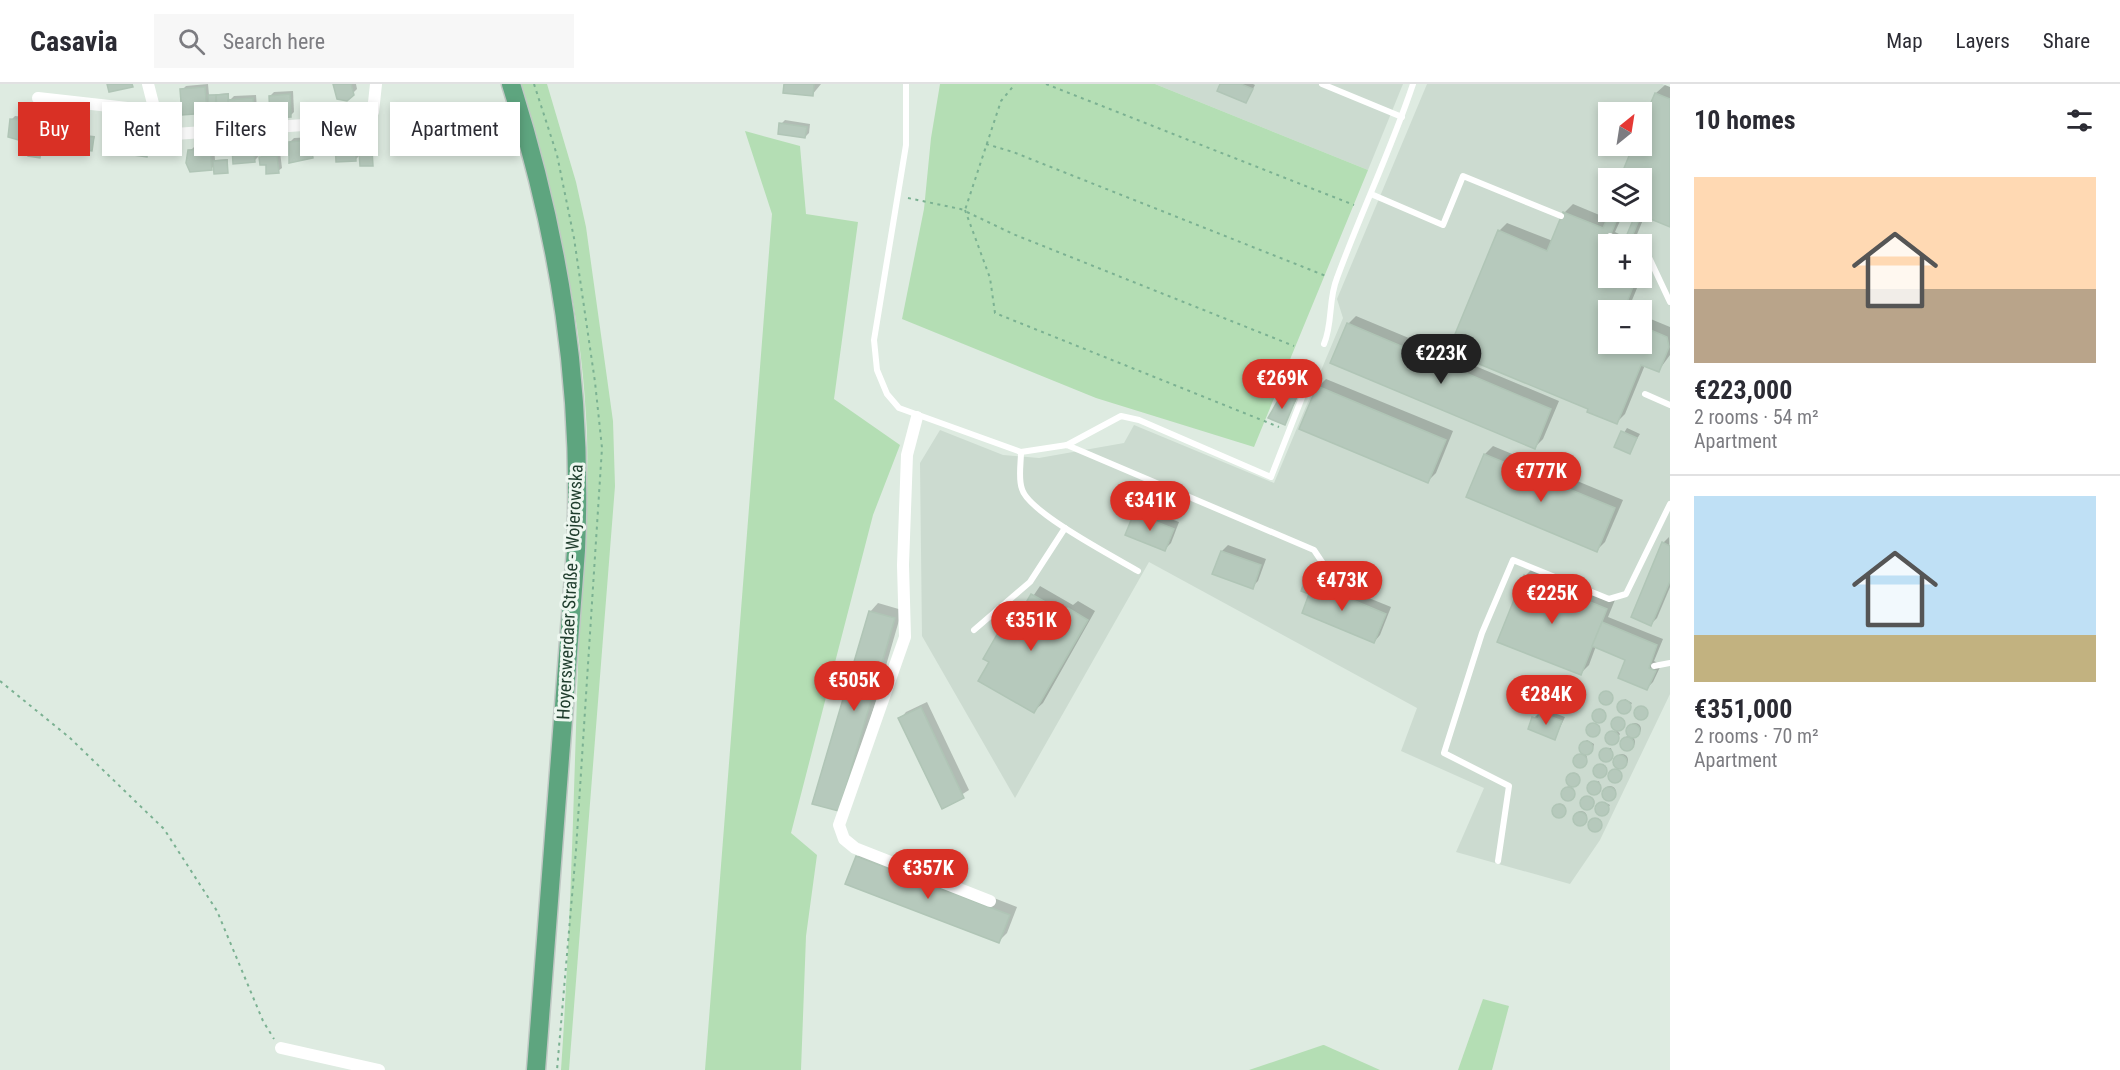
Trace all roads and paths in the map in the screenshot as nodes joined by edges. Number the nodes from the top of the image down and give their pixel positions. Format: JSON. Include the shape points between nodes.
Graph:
{"nodes":[{"id":1,"x":148,"y":84,"type":"edge"},
{"id":2,"x":376,"y":84,"type":"edge"},
{"id":3,"x":511,"y":84,"type":"edge"},
{"id":4,"x":906,"y":84,"type":"edge"},
{"id":5,"x":1015,"y":84,"type":"edge"},
{"id":6,"x":1046,"y":84,"type":"edge"},
{"id":7,"x":1322,"y":84,"type":"edge"},
{"id":8,"x":1413,"y":84,"type":"edge"},
{"id":9,"x":38,"y":98,"type":"dead end"},
{"id":10,"x":152,"y":102,"type":"edge"},
{"id":11,"x":102,"y":105,"type":"edge"},
{"id":12,"x":1402,"y":117,"type":"junction"},
{"id":13,"x":182,"y":134,"type":"edge"},
{"id":14,"x":986,"y":144,"type":"junction"},
{"id":15,"x":1371,"y":194,"type":"junction"},
{"id":16,"x":899,"y":196,"type":"junction"},
{"id":17,"x":1356,"y":205,"type":"dead end"},
{"id":18,"x":965,"y":210,"type":"junction"},
{"id":19,"x":1561,"y":216,"type":"dead end"},
{"id":20,"x":1652,"y":264,"type":"edge"},
{"id":21,"x":1326,"y":276,"type":"dead end"},
{"id":22,"x":1670,"y":302,"type":"edge"},
{"id":23,"x":1324,"y":344,"type":"dead end"},
{"id":24,"x":1294,"y":346,"type":"dead end"},
{"id":25,"x":1305,"y":390,"type":"dead end"},
{"id":26,"x":1645,"y":394,"type":"dead end"},
{"id":27,"x":1670,"y":405,"type":"edge"},
{"id":28,"x":917,"y":417,"type":"junction"},
{"id":29,"x":1289,"y":431,"type":"junction"},
{"id":30,"x":1067,"y":445,"type":"junction"},
{"id":31,"x":1021,"y":452,"type":"junction"},
{"id":32,"x":1670,"y":504,"type":"edge"},
{"id":33,"x":1065,"y":528,"type":"junction"},
{"id":34,"x":1138,"y":571,"type":"dead end"},
{"id":35,"x":1352,"y":587,"type":"dead end"},
{"id":36,"x":974,"y":630,"type":"dead end"},
{"id":37,"x":1670,"y":663,"type":"edge"},
{"id":38,"x":1654,"y":666,"type":"dead end"},
{"id":39,"x":0,"y":681,"type":"edge"},
{"id":40,"x":1498,"y":861,"type":"dead end"},
{"id":41,"x":990,"y":901,"type":"dead end"},
{"id":42,"x":281,"y":1048,"type":"joint"},
{"id":43,"x":379,"y":1070,"type":"edge"},
{"id":44,"x":536,"y":1070,"type":"edge"}],
"edges":[{"from":1,"to":10,"type":"street"},
{"from":2,"to":13,"type":"street","via":[[373,112],[360,122]]},
{"from":3,"to":44,"type":"main road","name":"Hoyerswerdaer Straße - Wojerowska","via":[[547,214],[566,311],[579,475]]},
{"from":4,"to":16,"type":"lane","via":[[906,145]]},
{"from":5,"to":14,"type":"path","via":[[1001,101]]},
{"from":6,"to":17,"type":"path"},
{"from":7,"to":12,"type":"lane"},
{"from":8,"to":12,"type":"lane"},
{"from":9,"to":11,"type":"street"},
{"from":12,"to":15,"type":"lane"},
{"from":14,"to":18,"type":"path"},
{"from":14,"to":21,"type":"path"},
{"from":15,"to":19,"type":"lane","via":[[1443,225],[1463,176]]},
{"from":15,"to":23,"type":"lane","via":[[1336,279],[1329,306],[1330,329]]},
{"from":16,"to":18,"type":"path"},
{"from":16,"to":28,"type":"lane","via":[[874,340],[877,370],[887,394],[898,408]]},
{"from":18,"to":24,"type":"path","via":[[1013,234]]},
{"from":18,"to":29,"type":"path","via":[[990,278],[995,313]]},
{"from":20,"to":22,"type":"lane"},
{"from":25,"to":29,"type":"lane"},
{"from":26,"to":27,"type":"lane"},
{"from":28,"to":31,"type":"lane"},
{"from":28,"to":41,"type":"street","via":[[907,456],[905,637],[839,825],[844,838],[855,848]]},
{"from":29,"to":30,"type":"lane","via":[[1271,477],[1139,420],[1121,416]]},
{"from":30,"to":31,"type":"lane"},
{"from":30,"to":35,"type":"lane","via":[[1314,550],[1330,574]]},
{"from":31,"to":33,"type":"lane","via":[[1021,489],[1029,502]]},
{"from":32,"to":40,"type":"lane","via":[[1626,594],[1609,599],[1513,560],[1482,633],[1444,753],[1509,786]]},
{"from":33,"to":34,"type":"lane"},
{"from":33,"to":36,"type":"lane","via":[[1030,582]]},
{"from":37,"to":38,"type":"lane"},
{"from":39,"to":42,"type":"path","via":[[70,738],[164,829],[217,911],[263,1021]]},
{"from":42,"to":43,"type":"street"}]}
